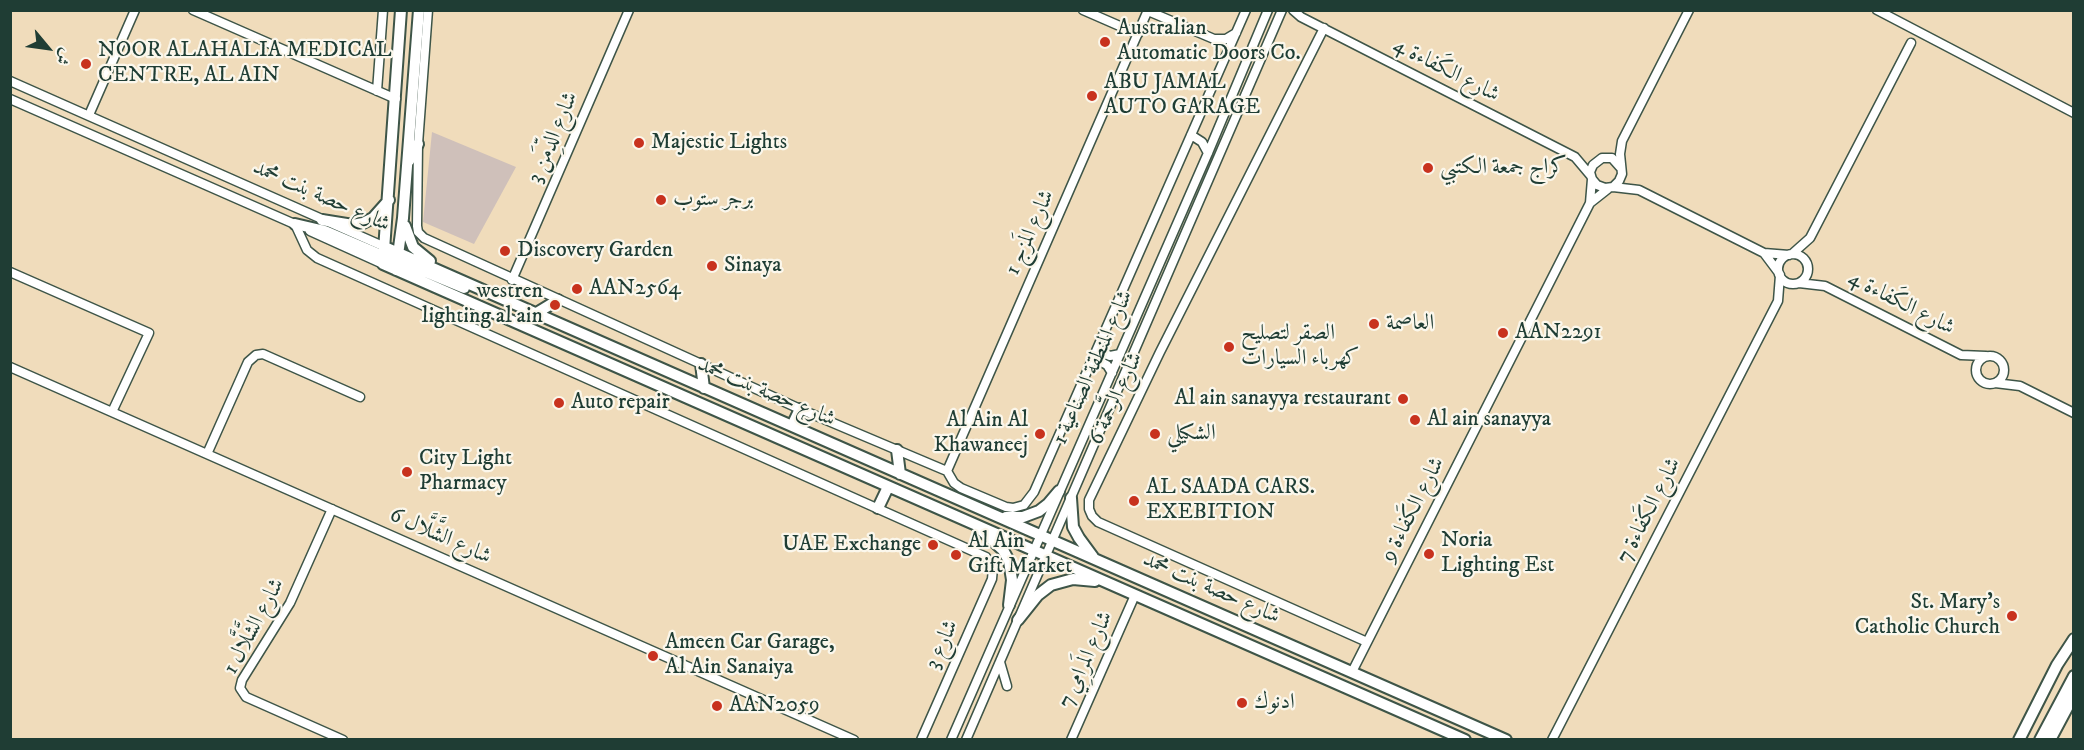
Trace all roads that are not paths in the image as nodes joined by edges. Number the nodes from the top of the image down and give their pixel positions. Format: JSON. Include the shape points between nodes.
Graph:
{"nodes":[{"id":1,"x":135,"y":10,"type":"edge"},
{"id":2,"x":193,"y":10,"type":"edge"},
{"id":3,"x":383,"y":10,"type":"edge"},
{"id":4,"x":401,"y":10,"type":"edge"},
{"id":5,"x":419,"y":10,"type":"edge"},
{"id":6,"x":428,"y":10,"type":"edge"},
{"id":7,"x":629,"y":10,"type":"edge"},
{"id":8,"x":1083,"y":10,"type":"edge"},
{"id":9,"x":1246,"y":10,"type":"edge"},
{"id":10,"x":1268,"y":10,"type":"edge"},
{"id":11,"x":1282,"y":10,"type":"edge"},
{"id":12,"x":1293,"y":10,"type":"edge"},
{"id":13,"x":1689,"y":10,"type":"edge"},
{"id":14,"x":1877,"y":10,"type":"edge"},
{"id":15,"x":1148,"y":11,"type":"edge"},
{"id":16,"x":1301,"y":17,"type":"junction"},
{"id":17,"x":1277,"y":23,"type":"junction"},
{"id":18,"x":1324,"y":28,"type":"junction"},
{"id":19,"x":1236,"y":32,"type":"junction"},
{"id":20,"x":1138,"y":34,"type":"junction"},
{"id":21,"x":1214,"y":39,"type":"junction"},
{"id":22,"x":1911,"y":43,"type":"dead end"},
{"id":23,"x":1227,"y":54,"type":"junction"},
{"id":24,"x":10,"y":81,"type":"edge"},
{"id":25,"x":377,"y":91,"type":"junction"},
{"id":26,"x":10,"y":99,"type":"edge"},
{"id":27,"x":396,"y":99,"type":"junction"},
{"id":28,"x":2073,"y":113,"type":"edge"},
{"id":29,"x":89,"y":115,"type":"junction"},
{"id":30,"x":1215,"y":136,"type":"junction"},
{"id":31,"x":1195,"y":137,"type":"junction"},
{"id":32,"x":1622,"y":141,"type":"junction"},
{"id":33,"x":418,"y":144,"type":"junction"},
{"id":34,"x":1208,"y":153,"type":"junction"},
{"id":35,"x":1575,"y":157,"type":"junction"},
{"id":36,"x":1603,"y":158,"type":"junction"},
{"id":37,"x":407,"y":163,"type":"junction"},
{"id":38,"x":1621,"y":168,"type":"junction"},
{"id":39,"x":1591,"y":177,"type":"junction"},
{"id":40,"x":1611,"y":187,"type":"junction"},
{"id":41,"x":1638,"y":190,"type":"junction"},
{"id":42,"x":389,"y":200,"type":"junction"},
{"id":43,"x":1590,"y":203,"type":"junction"},
{"id":44,"x":403,"y":218,"type":"junction"},
{"id":45,"x":322,"y":220,"type":"junction"},
{"id":46,"x":295,"y":224,"type":"junction"},
{"id":47,"x":1810,"y":238,"type":"junction"},
{"id":48,"x":1764,"y":254,"type":"junction"},
{"id":49,"x":1791,"y":255,"type":"junction"},
{"id":50,"x":384,"y":256,"type":"junction"},
{"id":51,"x":398,"y":261,"type":"junction"},
{"id":52,"x":1808,"y":265,"type":"junction"},
{"id":53,"x":442,"y":270,"type":"junction"},
{"id":54,"x":10,"y":272,"type":"edge"},
{"id":55,"x":1779,"y":274,"type":"junction"},
{"id":56,"x":512,"y":280,"type":"junction"},
{"id":57,"x":1797,"y":284,"type":"junction"},
{"id":58,"x":1150,"y":286,"type":"junction"},
{"id":59,"x":1825,"y":286,"type":"junction"},
{"id":60,"x":486,"y":291,"type":"junction"},
{"id":61,"x":558,"y":300,"type":"junction"},
{"id":62,"x":1778,"y":301,"type":"junction"},
{"id":63,"x":1156,"y":303,"type":"junction"},
{"id":64,"x":536,"y":314,"type":"junction"},
{"id":65,"x":1095,"y":354,"type":"junction"},
{"id":66,"x":1120,"y":354,"type":"junction"},
{"id":67,"x":1961,"y":355,"type":"junction"},
{"id":68,"x":1986,"y":356,"type":"junction"},
{"id":69,"x":701,"y":364,"type":"junction"},
{"id":70,"x":10,"y":367,"type":"edge"},
{"id":71,"x":2004,"y":367,"type":"junction"},
{"id":72,"x":1112,"y":374,"type":"junction"},
{"id":73,"x":1976,"y":375,"type":"junction"},
{"id":74,"x":1995,"y":383,"type":"junction"},
{"id":75,"x":2020,"y":386,"type":"junction"},
{"id":76,"x":704,"y":388,"type":"junction"},
{"id":77,"x":360,"y":397,"type":"dead end"},
{"id":78,"x":800,"y":409,"type":"junction"},
{"id":79,"x":112,"y":412,"type":"junction"},
{"id":80,"x":2073,"y":413,"type":"edge"},
{"id":81,"x":792,"y":426,"type":"junction"},
{"id":82,"x":897,"y":450,"type":"junction"},
{"id":83,"x":207,"y":454,"type":"junction"},
{"id":84,"x":947,"y":471,"type":"junction"},
{"id":85,"x":900,"y":474,"type":"junction"},
{"id":86,"x":888,"y":487,"type":"junction"},
{"id":87,"x":1059,"y":491,"type":"junction"},
{"id":88,"x":1071,"y":498,"type":"junction"},
{"id":89,"x":332,"y":508,"type":"junction"},
{"id":90,"x":878,"y":508,"type":"junction"},
{"id":91,"x":1002,"y":517,"type":"junction"},
{"id":92,"x":977,"y":525,"type":"junction"},
{"id":93,"x":1040,"y":534,"type":"junction"},
{"id":94,"x":1053,"y":540,"type":"junction"},
{"id":95,"x":1034,"y":550,"type":"junction"},
{"id":96,"x":1046,"y":555,"type":"junction"},
{"id":97,"x":1095,"y":559,"type":"junction"},
{"id":98,"x":1109,"y":584,"type":"junction"},
{"id":99,"x":1135,"y":596,"type":"junction"},
{"id":100,"x":1009,"y":605,"type":"junction"},
{"id":101,"x":1018,"y":620,"type":"junction"},
{"id":102,"x":1367,"y":642,"type":"junction"},
{"id":103,"x":2073,"y":642,"type":"edge"},
{"id":104,"x":1000,"y":662,"type":"junction"},
{"id":105,"x":1352,"y":672,"type":"junction"},
{"id":106,"x":2073,"y":676,"type":"edge"},
{"id":107,"x":1007,"y":686,"type":"dead end"},
{"id":108,"x":2073,"y":695,"type":"edge"},
{"id":109,"x":1553,"y":739,"type":"edge"},
{"id":110,"x":342,"y":740,"type":"edge"},
{"id":111,"x":855,"y":740,"type":"edge"},
{"id":112,"x":921,"y":740,"type":"edge"},
{"id":113,"x":951,"y":740,"type":"edge"},
{"id":114,"x":966,"y":740,"type":"edge"},
{"id":115,"x":1071,"y":740,"type":"edge"},
{"id":116,"x":1465,"y":740,"type":"edge"},
{"id":117,"x":1506,"y":740,"type":"edge"},
{"id":118,"x":2019,"y":740,"type":"edge"},
{"id":119,"x":2027,"y":740,"type":"edge"},
{"id":120,"x":2040,"y":740,"type":"edge"},
{"id":121,"x":2050,"y":740,"type":"edge"}],
"edges":[{"from":1,"to":29,"type":"street"},
{"from":2,"to":25,"type":"street"},
{"from":3,"to":25,"type":"street"},
{"from":4,"to":27,"type":"main road"},
{"from":5,"to":37,"type":"main road"},
{"from":6,"to":33,"type":"street"},
{"from":7,"to":56,"type":"street","name":"شارع الدِّمَن 3"},
{"from":8,"to":20,"type":"street"},
{"from":9,"to":19,"type":"street"},
{"from":10,"to":30,"type":"street","name":"شارع المنطقة الصناعية 1"},
{"from":11,"to":17,"type":"street","name":"شارع المنطقة الصناعية 1"},
{"from":12,"to":16,"type":"street","name":"شارع الكَفاءة 4"},
{"from":13,"to":32,"type":"street"},
{"from":14,"to":28,"type":"street"},
{"from":15,"to":20,"type":"street","name":"شارع المَزج 1"},
{"from":15,"to":21,"type":"street"},
{"from":16,"to":17,"type":"street","via":[[1289,16]]},
{"from":16,"to":18,"type":"street","name":"شارع الكَفاءة 4"},
{"from":17,"to":63,"type":"street","name":"شارع المنطقة الصناعية 1"},
{"from":18,"to":35,"type":"street","name":"شارع الكَفاءة 4"},
{"from":18,"to":102,"type":"street","name":"شارع الرَّحمة 6","via":[[1160,352],[1089,500],[1089,509],[1098,522]]},
{"from":19,"to":21,"type":"street","via":[[1226,39]]},
{"from":19,"to":23,"type":"street"},
{"from":20,"to":84,"type":"street","name":"شارع المَزج 1"},
{"from":21,"to":23,"type":"street"},
{"from":22,"to":47,"type":"street"},
{"from":23,"to":31,"type":"street"},
{"from":24,"to":29,"type":"street","name":"شارع حصة بنت محمد"},
{"from":25,"to":27,"type":"street"},
{"from":26,"to":46,"type":"street","name":"شارع حصة بنت محمد"},
{"from":27,"to":42,"type":"main road"},
{"from":29,"to":45,"type":"street","name":"شارع حصة بنت محمد"},
{"from":30,"to":31,"type":"street"},
{"from":30,"to":34,"type":"street","name":"شارع المنطقة الصناعية 1"},
{"from":31,"to":34,"type":"street"},
{"from":31,"to":65,"type":"street"},
{"from":32,"to":36,"type":"street"},
{"from":32,"to":38,"type":"street"},
{"from":33,"to":37,"type":"main road"},
{"from":33,"to":56,"type":"street","via":[[420,235]]},
{"from":34,"to":58,"type":"street","name":"شارع المنطقة الصناعية 1"},
{"from":35,"to":36,"type":"street","name":"شارع الكَفاءة 4"},
{"from":35,"to":39,"type":"street","name":"شارع الكَفاءة 4"},
{"from":36,"to":38,"type":"street","via":[[1616,160]]},
{"from":36,"to":39,"type":"street","via":[[1593,165]]},
{"from":37,"to":44,"type":"main road"},
{"from":38,"to":40,"type":"street","via":[[1619,182]]},
{"from":38,"to":41,"type":"street"},
{"from":39,"to":40,"type":"street","via":[[1597,185]]},
{"from":39,"to":43,"type":"street","name":"شارع الكَفاءة 9"},
{"from":40,"to":41,"type":"street"},
{"from":40,"to":43,"type":"street","name":"شارع الكَفاءة 9"},
{"from":41,"to":48,"type":"street"},
{"from":42,"to":45,"type":"main road","via":[[363,223]]},
{"from":42,"to":50,"type":"main road"},
{"from":43,"to":102,"type":"street","name":"شارع الكَفاءة 9"},
{"from":44,"to":51,"type":"main road"},
{"from":44,"to":53,"type":"main road","via":[[413,247]]},
{"from":45,"to":50,"type":"street","name":"شارع حصة بنت محمد"},
{"from":46,"to":50,"type":"main road","via":[[325,231]]},
{"from":46,"to":90,"type":"street","via":[[307,250],[317,258]]},
{"from":47,"to":49,"type":"street"},
{"from":47,"to":52,"type":"street"},
{"from":48,"to":49,"type":"street"},
{"from":48,"to":55,"type":"street"},
{"from":49,"to":52,"type":"street","via":[[1799,255]]},
{"from":49,"to":55,"type":"street","via":[[1781,262]]},
{"from":50,"to":51,"type":"main road","name":"شارع حصة بنت محمد"},
{"from":50,"to":51,"type":"main road"},
{"from":51,"to":53,"type":"main road","name":"شارع حصة بنت محمد"},
{"from":51,"to":60,"type":"main road","via":[[465,289]]},
{"from":51,"to":86,"type":"main road","name":"شارع حصة بنت محمد","via":[[524,325]]},
{"from":52,"to":57,"type":"street","via":[[1806,276]]},
{"from":52,"to":59,"type":"street","name":"شارع الكَفاءة 4"},
{"from":53,"to":60,"type":"main road","name":"شارع حصة بنت محمد"},
{"from":54,"to":79,"type":"street","via":[[149,333]]},
{"from":55,"to":57,"type":"street","via":[[1788,283]]},
{"from":55,"to":62,"type":"street","name":"شارع الكَفاءة 7"},
{"from":56,"to":61,"type":"street"},
{"from":57,"to":59,"type":"street","name":"شارع الكَفاءة 4"},
{"from":57,"to":62,"type":"street","name":"شارع الكَفاءة 7"},
{"from":58,"to":63,"type":"street","via":[[1150,297]]},
{"from":58,"to":66,"type":"street","name":"شارع المنطقة الصناعية 1"},
{"from":59,"to":67,"type":"street","name":"شارع الكَفاءة 4"},
{"from":60,"to":64,"type":"main road","name":"شارع حصة بنت محمد"},
{"from":61,"to":64,"type":"main road"},
{"from":61,"to":69,"type":"street"},
{"from":62,"to":109,"type":"street","name":"شارع الكَفاءة 7"},
{"from":63,"to":88,"type":"street","name":"شارع المنطقة الصناعية 1"},
{"from":64,"to":76,"type":"main road","name":"شارع حصة بنت محمد"},
{"from":65,"to":66,"type":"street"},
{"from":65,"to":72,"type":"street"},
{"from":65,"to":84,"type":"street","via":[[1028,502],[1017,508],[1005,507],[957,486]]},
{"from":66,"to":72,"type":"street","name":"شارع المنطقة الصناعية 1"},
{"from":67,"to":68,"type":"street","name":"شارع الكَفاءة 4"},
{"from":67,"to":73,"type":"street","name":"شارع الكَفاءة 4"},
{"from":68,"to":71,"type":"street","via":[[1996,357]]},
{"from":68,"to":73,"type":"street","via":[[1978,361]]},
{"from":69,"to":76,"type":"main road"},
{"from":69,"to":78,"type":"street"},
{"from":70,"to":79,"type":"street","name":"شارع الشَّلَّال 6"},
{"from":71,"to":74,"type":"street"},
{"from":71,"to":75,"type":"street"},
{"from":72,"to":87,"type":"street","name":"شارع المنطقة الصناعية 1"},
{"from":73,"to":74,"type":"street","via":[[1983,383]]},
{"from":74,"to":75,"type":"street"},
{"from":75,"to":80,"type":"street"},
{"from":76,"to":81,"type":"main road","name":"شارع حصة بنت محمد"},
{"from":77,"to":83,"type":"street","via":[[263,354],[256,355],[248,362]]},
{"from":78,"to":81,"type":"main road"},
{"from":78,"to":82,"type":"street"},
{"from":79,"to":83,"type":"street","name":"شارع الشَّلَّال 6"},
{"from":81,"to":85,"type":"main road","name":"شارع حصة بنت محمد"},
{"from":82,"to":84,"type":"street"},
{"from":82,"to":85,"type":"main road"},
{"from":83,"to":89,"type":"street","name":"شارع الشَّلَّال 6"},
{"from":85,"to":91,"type":"main road","name":"شارع حصة بنت محمد"},
{"from":86,"to":90,"type":"main road"},
{"from":86,"to":92,"type":"main road","name":"شارع حصة بنت محمد"},
{"from":87,"to":91,"type":"main road","via":[[1034,513]]},
{"from":87,"to":93,"type":"street","name":"شارع المنطقة الصناعية 1"},
{"from":88,"to":94,"type":"street","name":"شارع المنطقة الصناعية 1"},
{"from":88,"to":97,"type":"main road","via":[[1073,527]]},
{"from":89,"to":110,"type":"street","name":"شارع الشَّلَّال 1","via":[[290,603],[240,688],[246,697]]},
{"from":89,"to":111,"type":"street","name":"شارع الشَّلَّال 6"},
{"from":90,"to":112,"type":"street","name":"شارع 3","via":[[983,555],[992,565],[992,579]]},
{"from":91,"to":93,"type":"main road","name":"شارع حصة بنت محمد"},
{"from":92,"to":95,"type":"main road","name":"شارع حصة بنت محمد"},
{"from":92,"to":100,"type":"main road","via":[[1003,549],[1009,561]]},
{"from":93,"to":94,"type":"main road","name":"شارع حصة بنت محمد"},
{"from":93,"to":95,"type":"street","name":"شارع المنطقة الصناعية 1"},
{"from":94,"to":96,"type":"street","name":"شارع المنطقة الصناعية 1"},
{"from":94,"to":97,"type":"main road","name":"شارع حصة بنت محمد"},
{"from":95,"to":96,"type":"main road","name":"شارع حصة بنت محمد"},
{"from":95,"to":100,"type":"street","name":"شارع المنطقة الصناعية 1"},
{"from":96,"to":98,"type":"main road","name":"شارع حصة بنت محمد"},
{"from":96,"to":101,"type":"street","name":"شارع المنطقة الصناعية 1"},
{"from":97,"to":105,"type":"main road","name":"شارع حصة بنت محمد"},
{"from":98,"to":99,"type":"main road","name":"شارع حصة بنت محمد"},
{"from":98,"to":101,"type":"main road","via":[[1073,579],[1057,582],[1038,595]]},
{"from":99,"to":115,"type":"street","name":"شارع المَرامِي 7"},
{"from":99,"to":116,"type":"main road","name":"شارع حصة بنت محمد"},
{"from":100,"to":113,"type":"street","name":"شارع المنطقة الصناعية 1"},
{"from":101,"to":104,"type":"street","name":"شارع المنطقة الصناعية 1"},
{"from":102,"to":105,"type":"street","name":"شارع الكَفاءة 9"},
{"from":103,"to":118,"type":"main road"},
{"from":103,"to":119,"type":"main road"},
{"from":104,"to":107,"type":"street"},
{"from":104,"to":114,"type":"street","name":"شارع المنطقة الصناعية 1"},
{"from":105,"to":117,"type":"main road","name":"شارع حصة بنت محمد"},
{"from":106,"to":120,"type":"main road"},
{"from":108,"to":121,"type":"main road"}]}
